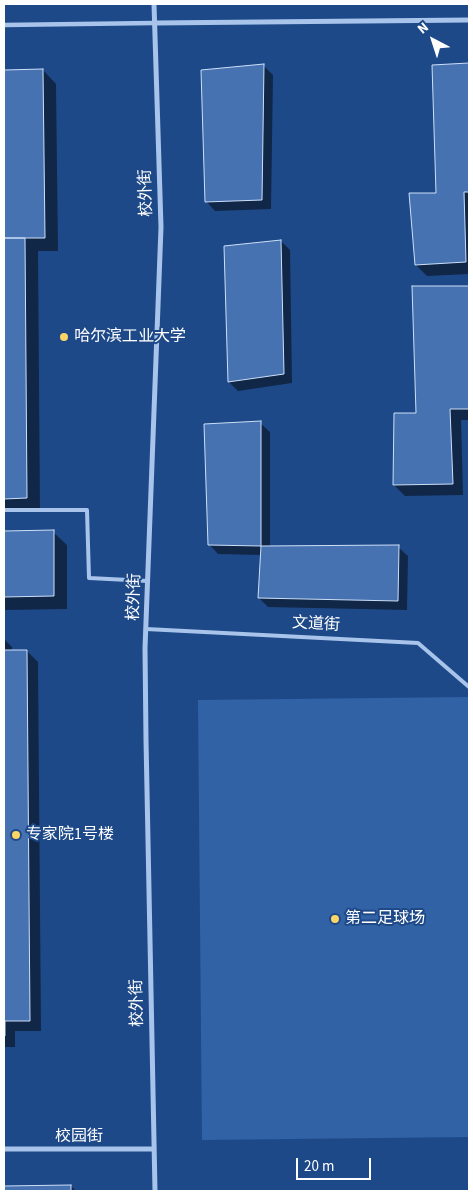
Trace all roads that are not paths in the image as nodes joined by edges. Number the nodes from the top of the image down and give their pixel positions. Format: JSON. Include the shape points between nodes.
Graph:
{"nodes":[{"id":1,"x":154,"y":4,"type":"edge"},
{"id":2,"x":469,"y":20,"type":"edge"},
{"id":3,"x":155,"y":23,"type":"junction"},
{"id":4,"x":4,"y":25,"type":"edge"},
{"id":5,"x":4,"y":510,"type":"edge"},
{"id":6,"x":148,"y":581,"type":"junction"},
{"id":7,"x":146,"y":628,"type":"junction"},
{"id":8,"x":469,"y":687,"type":"edge"},
{"id":9,"x":4,"y":1149,"type":"edge"},
{"id":10,"x":154,"y":1149,"type":"junction"},
{"id":11,"x":155,"y":1191,"type":"edge"}],
"edges":[{"from":1,"to":3,"type":"street","name":"校外街"},
{"from":2,"to":3,"type":"street"},
{"from":3,"to":4,"type":"street"},
{"from":3,"to":6,"type":"street","name":"校外街","via":[[161,227]]},
{"from":5,"to":6,"type":"lane","via":[[87,510],[89,578]]},
{"from":6,"to":7,"type":"street","name":"校外街"},
{"from":7,"to":8,"type":"lane","name":"文道街","via":[[418,643]]},
{"from":7,"to":10,"type":"street","name":"校外街"},
{"from":9,"to":10,"type":"street","name":"校园街"},
{"from":10,"to":11,"type":"street","name":"校外街"}]}
